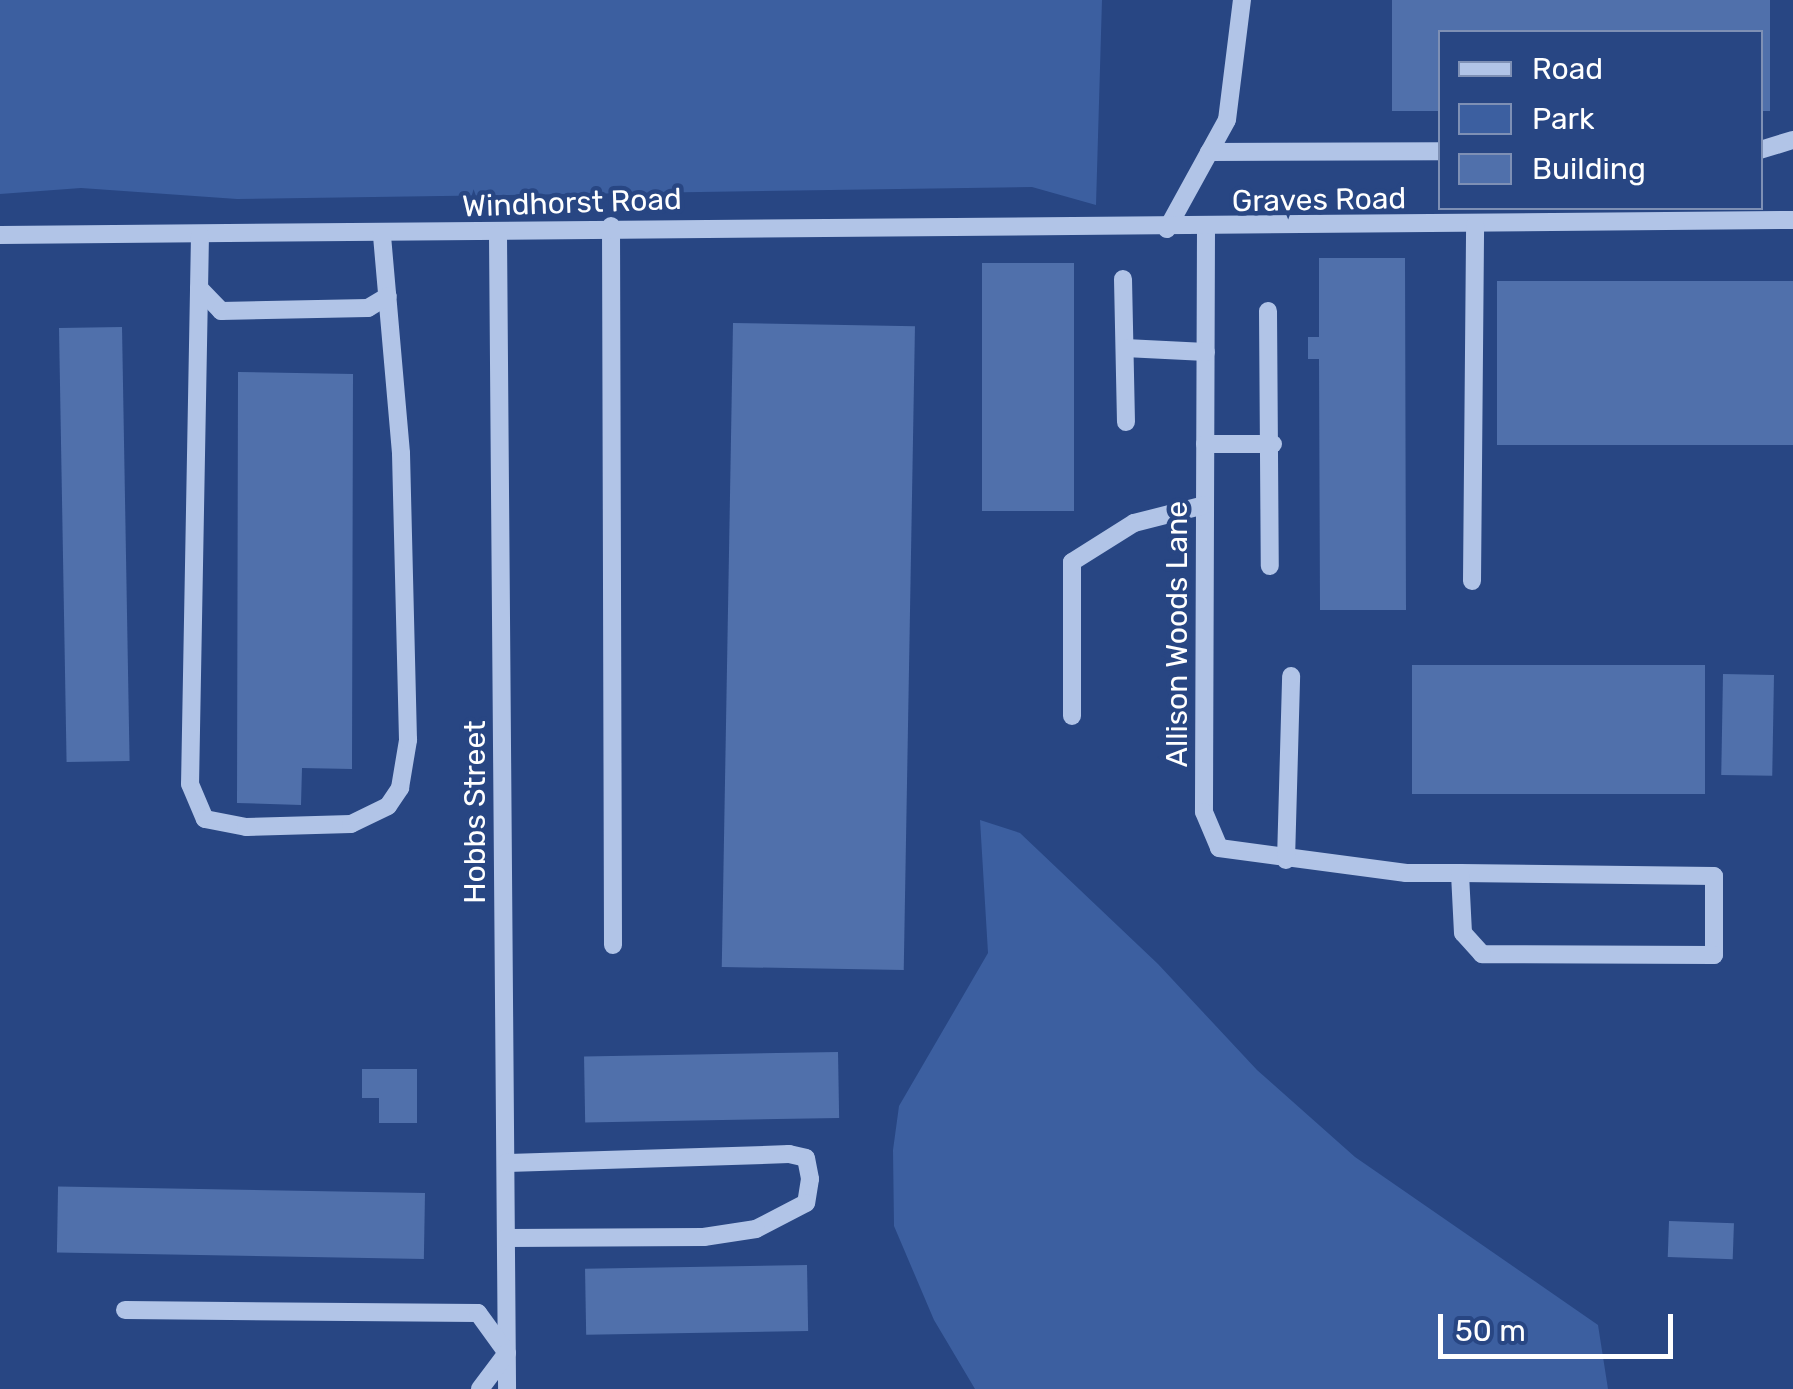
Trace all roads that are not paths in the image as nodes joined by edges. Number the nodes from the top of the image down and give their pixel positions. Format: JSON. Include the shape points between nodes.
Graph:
{"nodes":[{"id":1,"x":1242,"y":0,"type":"edge"},
{"id":2,"x":1793,"y":140,"type":"edge"},
{"id":3,"x":1763,"y":149,"type":"edge"},
{"id":4,"x":1438,"y":150,"type":"edge"},
{"id":5,"x":1210,"y":152,"type":"junction"},
{"id":6,"x":1793,"y":220,"type":"edge"},
{"id":7,"x":1475,"y":225,"type":"junction"},
{"id":8,"x":612,"y":226,"type":"junction"},
{"id":9,"x":1167,"y":229,"type":"junction"},
{"id":10,"x":1206,"y":229,"type":"junction"},
{"id":11,"x":0,"y":235,"type":"edge"},
{"id":12,"x":200,"y":235,"type":"junction"},
{"id":13,"x":382,"y":235,"type":"junction"},
{"id":14,"x":498,"y":235,"type":"junction"},
{"id":15,"x":1123,"y":279,"type":"dead end"},
{"id":16,"x":199,"y":288,"type":"junction"},
{"id":17,"x":388,"y":296,"type":"junction"},
{"id":18,"x":1268,"y":311,"type":"dead end"},
{"id":19,"x":1124,"y":348,"type":"junction"},
{"id":20,"x":1206,"y":352,"type":"junction"},
{"id":21,"x":1126,"y":422,"type":"dead end"},
{"id":22,"x":1205,"y":444,"type":"junction"},
{"id":23,"x":1274,"y":444,"type":"junction"},
{"id":24,"x":1205,"y":505,"type":"junction"},
{"id":25,"x":1270,"y":566,"type":"dead end"},
{"id":26,"x":1472,"y":581,"type":"dead end"},
{"id":27,"x":1291,"y":676,"type":"dead end"},
{"id":28,"x":1072,"y":716,"type":"dead end"},
{"id":29,"x":1286,"y":860,"type":"junction"},
{"id":30,"x":1460,"y":873,"type":"junction"},
{"id":31,"x":613,"y":945,"type":"dead end"},
{"id":32,"x":506,"y":1163,"type":"junction"},
{"id":33,"x":506,"y":1238,"type":"junction"},
{"id":34,"x":125,"y":1310,"type":"dead end"},
{"id":35,"x":507,"y":1352,"type":"junction"},
{"id":36,"x":480,"y":1389,"type":"edge"},
{"id":37,"x":507,"y":1389,"type":"edge"}],
"edges":[{"from":1,"to":5,"type":"street","via":[[1226,120]]},
{"from":2,"to":3,"type":"street"},
{"from":4,"to":5,"type":"street"},
{"from":5,"to":9,"type":"street"},
{"from":6,"to":7,"type":"street","name":"Graves Road"},
{"from":7,"to":10,"type":"street","name":"Graves Road"},
{"from":7,"to":26,"type":"street"},
{"from":8,"to":9,"type":"street","name":"Windhorst Road"},
{"from":8,"to":14,"type":"street","name":"Windhorst Road","via":[[542,226]]},
{"from":8,"to":31,"type":"street"},
{"from":9,"to":10,"type":"street","name":"Windhorst Road"},
{"from":10,"to":20,"type":"street","name":"Allison Woods Lane"},
{"from":11,"to":12,"type":"street","name":"Windhorst Road"},
{"from":12,"to":13,"type":"street","name":"Windhorst Road"},
{"from":12,"to":16,"type":"street"},
{"from":13,"to":14,"type":"street","name":"Windhorst Road"},
{"from":13,"to":17,"type":"street"},
{"from":14,"to":32,"type":"street","name":"Hobbs Street"},
{"from":15,"to":19,"type":"street"},
{"from":16,"to":17,"type":"street","via":[[221,310],[368,308]]},
{"from":16,"to":17,"type":"street","via":[[190,784],[205,818],[246,828],[351,824],[388,806],[400,788],[408,740],[401,452]]},
{"from":18,"to":23,"type":"street"},
{"from":19,"to":20,"type":"street"},
{"from":19,"to":21,"type":"street"},
{"from":20,"to":22,"type":"street","name":"Allison Woods Lane"},
{"from":22,"to":23,"type":"street"},
{"from":22,"to":24,"type":"street","name":"Allison Woods Lane"},
{"from":23,"to":25,"type":"street"},
{"from":24,"to":28,"type":"street","via":[[1134,523],[1072,562]]},
{"from":24,"to":29,"type":"street","name":"Allison Woods Lane","via":[[1204,812],[1219,848]]},
{"from":27,"to":29,"type":"street"},
{"from":29,"to":30,"type":"street","name":"Allison Woods Lane"},
{"from":30,"to":30,"type":"street","name":"Allison Woods Lane","via":[[1714,876],[1714,955],[1482,954],[1463,933]]},
{"from":32,"to":33,"type":"street","name":"Hobbs Street"},
{"from":32,"to":33,"type":"street","via":[[790,1154],[806,1158],[810,1179],[806,1203],[756,1229],[704,1237]]},
{"from":33,"to":35,"type":"street","name":"Hobbs Street"},
{"from":34,"to":35,"type":"street","via":[[478,1313]]},
{"from":35,"to":36,"type":"street"},
{"from":35,"to":37,"type":"street","name":"Hobbs Street"}]}
